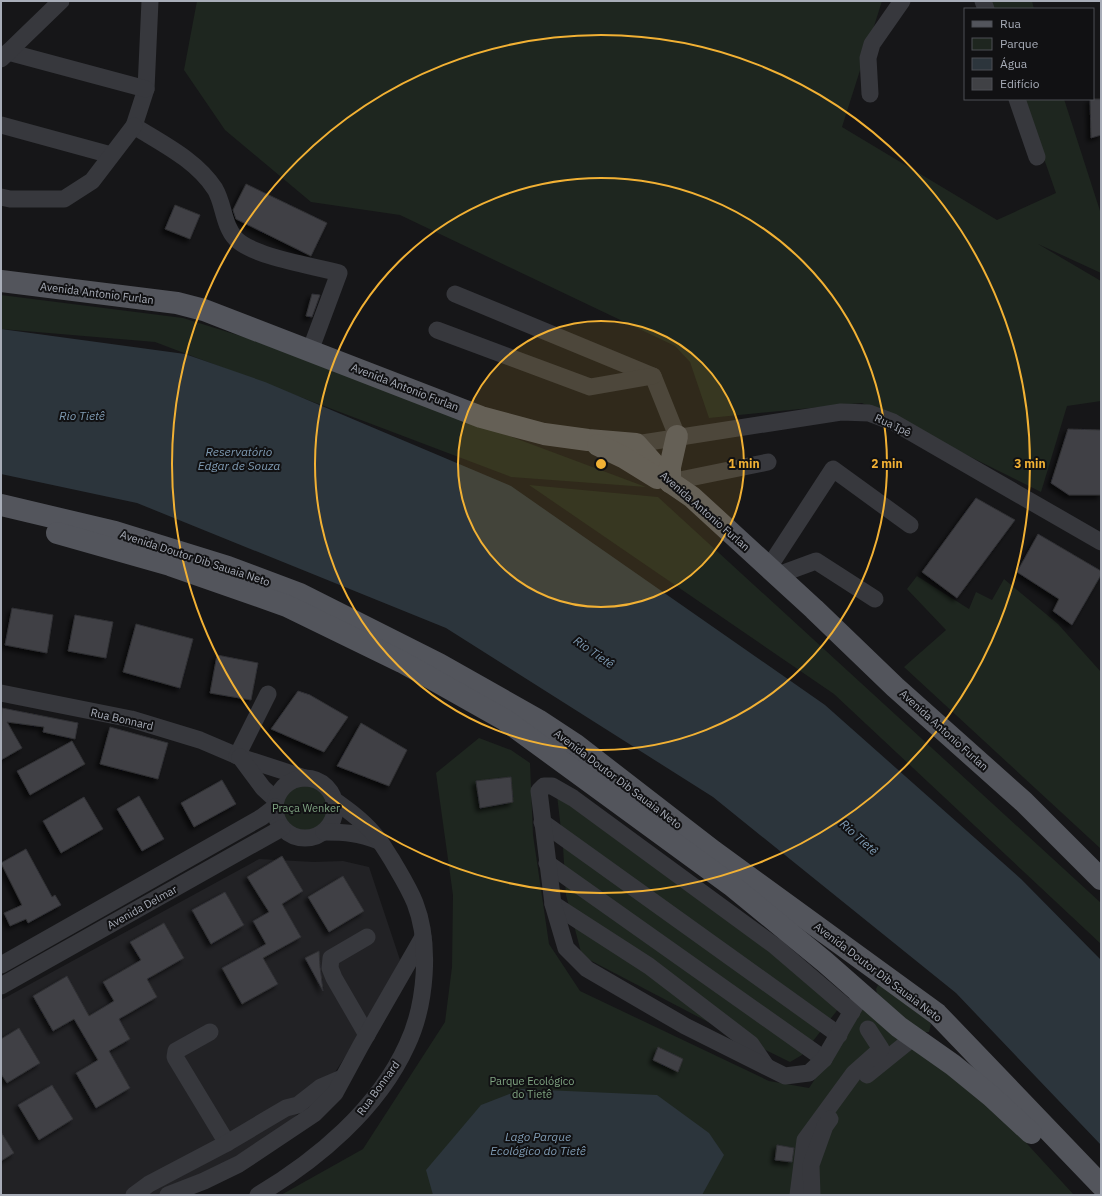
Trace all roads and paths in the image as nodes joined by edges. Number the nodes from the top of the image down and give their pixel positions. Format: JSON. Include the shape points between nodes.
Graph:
{"nodes":[{"id":1,"x":61,"y":1,"type":"edge"},
{"id":2,"x":150,"y":1,"type":"edge"},
{"id":3,"x":902,"y":1,"type":"edge"},
{"id":4,"x":4,"y":56,"type":"edge"},
{"id":5,"x":146,"y":89,"type":"junction"},
{"id":6,"x":870,"y":94,"type":"dead end"},
{"id":7,"x":1017,"y":100,"type":"edge"},
{"id":8,"x":1,"y":125,"type":"edge"},
{"id":9,"x":134,"y":126,"type":"junction"},
{"id":10,"x":112,"y":155,"type":"junction"},
{"id":11,"x":1037,"y":157,"type":"dead end"},
{"id":12,"x":1,"y":197,"type":"edge"},
{"id":13,"x":1,"y":281,"type":"edge"},
{"id":14,"x":455,"y":294,"type":"dead end"},
{"id":15,"x":437,"y":330,"type":"dead end"},
{"id":16,"x":310,"y":351,"type":"junction"},
{"id":17,"x":653,"y":376,"type":"junction"},
{"id":18,"x":677,"y":436,"type":"junction"},
{"id":19,"x":588,"y":440,"type":"junction"},
{"id":20,"x":636,"y":444,"type":"junction"},
{"id":21,"x":768,"y":462,"type":"dead end"},
{"id":22,"x":670,"y":482,"type":"junction"},
{"id":23,"x":692,"y":497,"type":"junction"},
{"id":24,"x":1,"y":505,"type":"edge"},
{"id":25,"x":1,"y":520,"type":"edge"},
{"id":26,"x":910,"y":525,"type":"dead end"},
{"id":27,"x":1101,"y":542,"type":"edge"},
{"id":28,"x":773,"y":571,"type":"junction"},
{"id":29,"x":875,"y":599,"type":"dead end"},
{"id":30,"x":1,"y":693,"type":"edge"},
{"id":31,"x":268,"y":694,"type":"dead end"},
{"id":32,"x":238,"y":757,"type":"junction"},
{"id":33,"x":305,"y":778,"type":"junction"},
{"id":34,"x":334,"y":800,"type":"junction"},
{"id":35,"x":276,"y":803,"type":"junction"},
{"id":36,"x":542,"y":822,"type":"junction"},
{"id":37,"x":282,"y":828,"type":"junction"},
{"id":38,"x":324,"y":832,"type":"junction"},
{"id":39,"x":381,"y":842,"type":"junction"},
{"id":40,"x":547,"y":864,"type":"junction"},
{"id":41,"x":1101,"y":879,"type":"edge"},
{"id":42,"x":552,"y":904,"type":"junction"},
{"id":43,"x":367,"y":937,"type":"dead end"},
{"id":44,"x":423,"y":937,"type":"junction"},
{"id":45,"x":1,"y":965,"type":"edge"},
{"id":46,"x":882,"y":972,"type":"junction"},
{"id":47,"x":1,"y":986,"type":"edge"},
{"id":48,"x":787,"y":998,"type":"junction"},
{"id":49,"x":858,"y":999,"type":"junction"},
{"id":50,"x":937,"y":1014,"type":"junction"},
{"id":51,"x":763,"y":1018,"type":"junction"},
{"id":52,"x":868,"y":1029,"type":"dead end"},
{"id":53,"x":210,"y":1032,"type":"dead end"},
{"id":54,"x":367,"y":1035,"type":"junction"},
{"id":55,"x":839,"y":1035,"type":"junction"},
{"id":56,"x":915,"y":1039,"type":"junction"},
{"id":57,"x":824,"y":1059,"type":"junction"},
{"id":58,"x":766,"y":1066,"type":"junction"},
{"id":59,"x":342,"y":1078,"type":"junction"},
{"id":60,"x":227,"y":1143,"type":"junction"},
{"id":61,"x":1101,"y":1185,"type":"edge"},
{"id":62,"x":134,"y":1195,"type":"edge"},
{"id":63,"x":168,"y":1195,"type":"edge"},
{"id":64,"x":258,"y":1195,"type":"edge"},
{"id":65,"x":798,"y":1195,"type":"edge"},
{"id":66,"x":812,"y":1195,"type":"edge"},
{"id":67,"x":1090,"y":1195,"type":"edge"}],
"edges":[{"from":1,"to":4,"type":"street"},
{"from":2,"to":5,"type":"street"},
{"from":3,"to":6,"type":"street","via":[[872,44],[868,58]]},
{"from":4,"to":5,"type":"street"},
{"from":5,"to":9,"type":"street"},
{"from":7,"to":11,"type":"street"},
{"from":8,"to":10,"type":"street"},
{"from":9,"to":10,"type":"street"},
{"from":9,"to":16,"type":"street","via":[[198,167],[216,190],[227,224],[236,239],[255,252],[339,273]]},
{"from":10,"to":12,"type":"street","via":[[92,181],[64,199]]},
{"from":13,"to":16,"type":"main road","name":"Avenida Antonio Furlan","via":[[177,303],[204,310]]},
{"from":14,"to":17,"type":"street"},
{"from":15,"to":17,"type":"street","via":[[590,387]]},
{"from":16,"to":19,"type":"main road","name":"Avenida Antonio Furlan","via":[[481,417],[544,434]]},
{"from":17,"to":18,"type":"street"},
{"from":18,"to":20,"type":"street","name":"Rua Ipê"},
{"from":18,"to":22,"type":"main road","via":[[670,467]]},
{"from":18,"to":27,"type":"street","name":"Rua Ipê","via":[[842,412],[869,413],[893,422]]},
{"from":19,"to":20,"type":"main road","name":"Avenida Antonio Furlan"},
{"from":19,"to":23,"type":"main road"},
{"from":20,"to":22,"type":"main road","name":"Avenida Antonio Furlan"},
{"from":21,"to":22,"type":"street"},
{"from":22,"to":23,"type":"main road","name":"Avenida Antonio Furlan"},
{"from":23,"to":28,"type":"main road","name":"Avenida Antonio Furlan"},
{"from":24,"to":46,"type":"main road","name":"Avenida Doutor Dib Sauaia Neto","via":[[115,532],[228,567],[300,594],[432,661],[488,691],[576,745],[713,851]]},
{"from":25,"to":49,"type":"main road","name":"Avenida Doutor Dib Sauaia Neto","via":[[170,565],[280,603],[402,662],[505,720],[731,885]]},
{"from":26,"to":28,"type":"street","via":[[833,469]]},
{"from":28,"to":29,"type":"street","via":[[816,561]]},
{"from":28,"to":41,"type":"main road","name":"Avenida Antonio Furlan","via":[[896,687],[1024,802]]},
{"from":30,"to":32,"type":"street","name":"Rua Bonnard","via":[[131,719],[200,740]]},
{"from":31,"to":32,"type":"street"},
{"from":32,"to":33,"type":"street","name":"Rua Bonnard"},
{"from":32,"to":35,"type":"street"},
{"from":33,"to":34,"type":"street","via":[[323,784]]},
{"from":33,"to":35,"type":"street","via":[[287,784],[280,791]]},
{"from":34,"to":38,"type":"street","via":[[334,817]]},
{"from":34,"to":39,"type":"street","name":"Rua Bonnard","via":[[364,822]]},
{"from":35,"to":37,"type":"street","via":[[278,822]]},
{"from":35,"to":45,"type":"street","name":"Avenida Delmar","via":[[262,817]]},
{"from":36,"to":40,"type":"street"},
{"from":36,"to":48,"type":"street"},
{"from":36,"to":49,"type":"street","via":[[539,791],[544,786],[552,786],[573,798],[775,946]]},
{"from":37,"to":38,"type":"street","via":[[298,838],[316,836]]},
{"from":37,"to":47,"type":"street","name":"Avenida Delmar"},
{"from":38,"to":39,"type":"street","via":[[351,832]]},
{"from":39,"to":44,"type":"street","name":"Rua Bonnard","via":[[415,903]]},
{"from":40,"to":42,"type":"street"},
{"from":40,"to":51,"type":"street"},
{"from":42,"to":58,"type":"street","via":[[649,966],[751,1044]]},
{"from":42,"to":58,"type":"street","via":[[566,948],[587,969],[685,1026]]},
{"from":43,"to":54,"type":"street","via":[[331,958],[330,968]]},
{"from":44,"to":54,"type":"street"},
{"from":44,"to":64,"type":"street","name":"Rua Bonnard","via":[[424,979],[417,1014],[407,1045],[386,1081],[359,1114],[319,1154]]},
{"from":46,"to":49,"type":"main road","via":[[865,975],[862,978]]},
{"from":46,"to":50,"type":"main road","name":"Avenida Doutor Dib Sauaia Neto"},
{"from":48,"to":51,"type":"street"},
{"from":48,"to":55,"type":"street"},
{"from":49,"to":55,"type":"street"},
{"from":49,"to":56,"type":"main road","name":"Avenida Doutor Dib Sauaia Neto"},
{"from":50,"to":56,"type":"main road","via":[[933,1031]]},
{"from":50,"to":61,"type":"main road","name":"Avenida Doutor Dib Sauaia Neto"},
{"from":51,"to":57,"type":"street"},
{"from":52,"to":65,"type":"street","via":[[881,1049],[854,1073],[805,1140]]},
{"from":53,"to":60,"type":"street","via":[[176,1051],[175,1057]]},
{"from":54,"to":59,"type":"street"},
{"from":55,"to":57,"type":"street"},
{"from":56,"to":66,"type":"street","via":[[857,1082],[825,1126],[811,1165]]},
{"from":56,"to":67,"type":"main road","name":"Avenida Doutor Dib Sauaia Neto","via":[[953,1065],[1012,1113]]},
{"from":57,"to":58,"type":"street","via":[[809,1073],[796,1076],[785,1076]]},
{"from":59,"to":60,"type":"street","via":[[321,1087],[298,1106],[286,1108]]},
{"from":59,"to":63,"type":"street","via":[[335,1093],[320,1109],[280,1138],[238,1164]]},
{"from":60,"to":62,"type":"street","via":[[149,1184]]}]}
